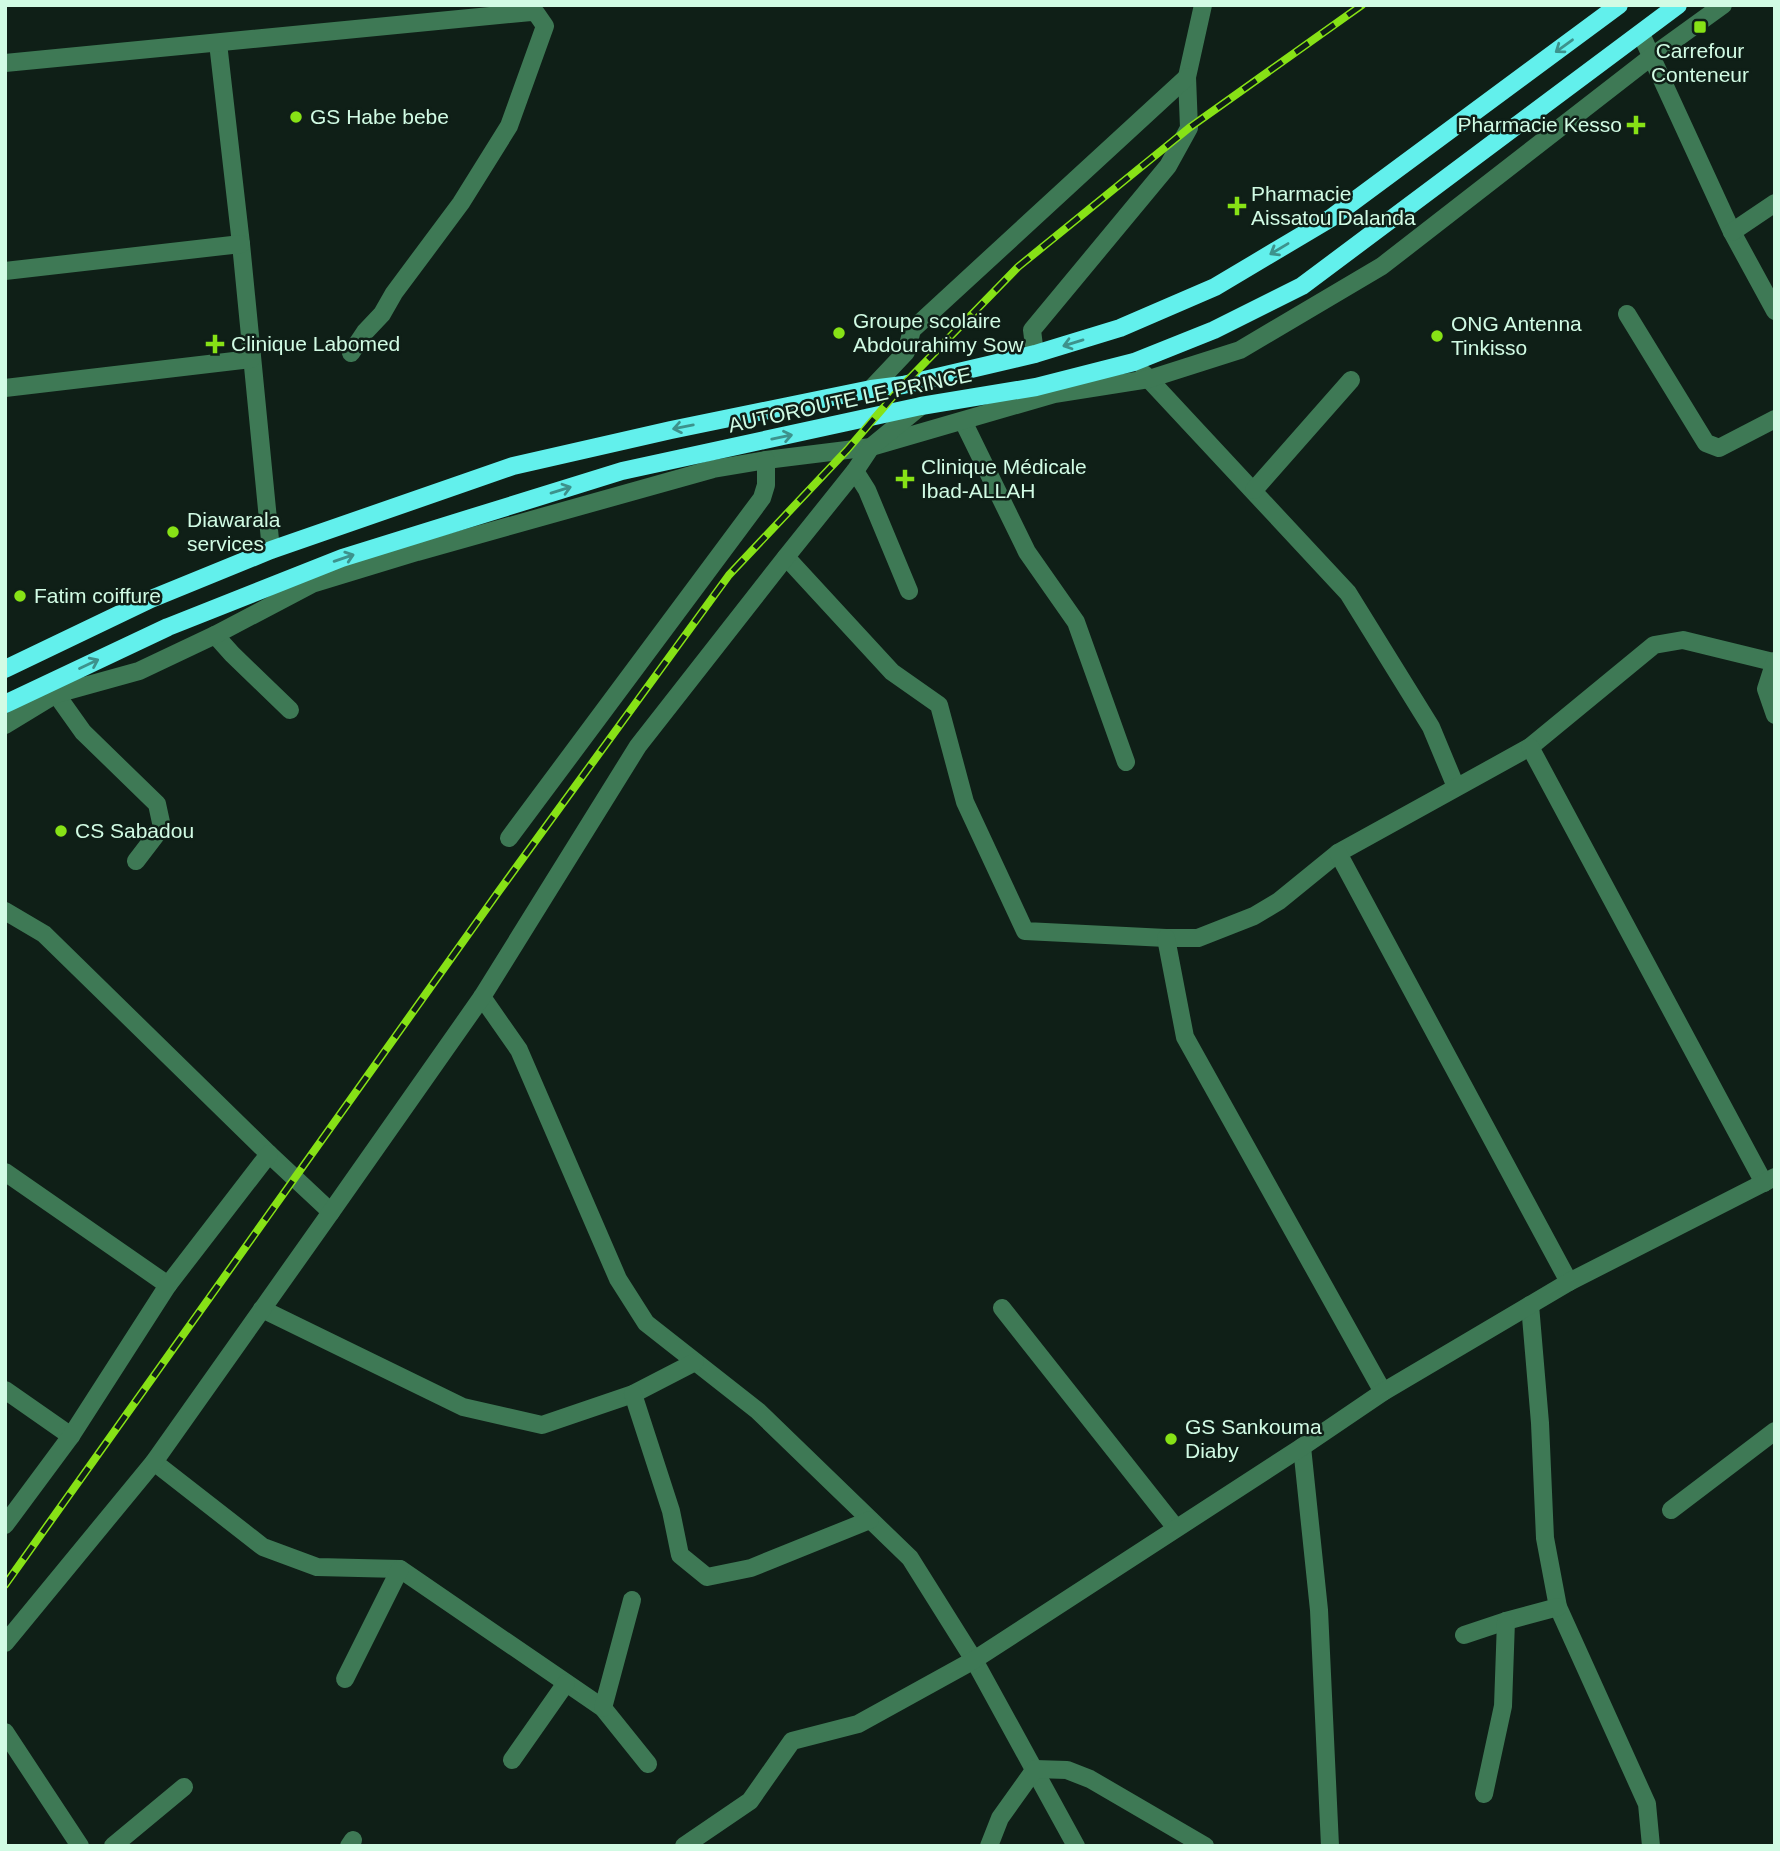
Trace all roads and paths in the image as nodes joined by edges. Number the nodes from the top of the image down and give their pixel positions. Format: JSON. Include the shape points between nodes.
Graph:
{"nodes":[{"id":1,"x":1203,"y":5,"type":"edge"},
{"id":2,"x":1619,"y":5,"type":"edge"},
{"id":3,"x":1678,"y":5,"type":"edge"},
{"id":4,"x":1723,"y":5,"type":"edge"},
{"id":5,"x":1641,"y":34,"type":"junction"},
{"id":6,"x":218,"y":43,"type":"junction"},
{"id":7,"x":1651,"y":58,"type":"junction"},
{"id":8,"x":5,"y":63,"type":"edge"},
{"id":9,"x":1187,"y":77,"type":"junction"},
{"id":10,"x":1775,"y":203,"type":"edge"},
{"id":11,"x":1732,"y":232,"type":"junction"},
{"id":12,"x":241,"y":244,"type":"junction"},
{"id":13,"x":5,"y":271,"type":"edge"},
{"id":14,"x":1775,"y":312,"type":"edge"},
{"id":15,"x":1627,"y":314,"type":"dead end"},
{"id":16,"x":351,"y":353,"type":"dead end"},
{"id":17,"x":1035,"y":354,"type":"junction"},
{"id":18,"x":251,"y":359,"type":"junction"},
{"id":19,"x":1133,"y":362,"type":"junction"},
{"id":20,"x":1149,"y":379,"type":"junction"},
{"id":21,"x":1351,"y":380,"type":"dead end"},
{"id":22,"x":5,"y":388,"type":"edge"},
{"id":23,"x":871,"y":389,"type":"junction"},
{"id":24,"x":921,"y":406,"type":"junction"},
{"id":25,"x":1775,"y":419,"type":"edge"},
{"id":26,"x":963,"y":421,"type":"junction"},
{"id":27,"x":871,"y":447,"type":"junction"},
{"id":28,"x":766,"y":460,"type":"junction"},
{"id":29,"x":855,"y":471,"type":"junction"},
{"id":30,"x":1254,"y":491,"type":"junction"},
{"id":31,"x":271,"y":550,"type":"junction"},
{"id":32,"x":786,"y":556,"type":"junction"},
{"id":33,"x":909,"y":591,"type":"dead end"},
{"id":34,"x":215,"y":635,"type":"junction"},
{"id":35,"x":1774,"y":662,"type":"edge"},
{"id":36,"x":5,"y":669,"type":"edge"},
{"id":37,"x":56,"y":694,"type":"junction"},
{"id":38,"x":5,"y":704,"type":"edge"},
{"id":39,"x":290,"y":710,"type":"dead end"},
{"id":40,"x":1775,"y":715,"type":"edge"},
{"id":41,"x":5,"y":725,"type":"edge"},
{"id":42,"x":1530,"y":747,"type":"junction"},
{"id":43,"x":1126,"y":762,"type":"dead end"},
{"id":44,"x":1456,"y":786,"type":"junction"},
{"id":45,"x":509,"y":838,"type":"dead end"},
{"id":46,"x":1338,"y":853,"type":"junction"},
{"id":47,"x":136,"y":861,"type":"dead end"},
{"id":48,"x":5,"y":911,"type":"edge"},
{"id":49,"x":1166,"y":938,"type":"junction"},
{"id":50,"x":481,"y":997,"type":"junction"},
{"id":51,"x":269,"y":1154,"type":"junction"},
{"id":52,"x":5,"y":1172,"type":"edge"},
{"id":53,"x":1769,"y":1180,"type":"edge"},
{"id":54,"x":331,"y":1212,"type":"junction"},
{"id":55,"x":1569,"y":1282,"type":"junction"},
{"id":56,"x":168,"y":1285,"type":"junction"},
{"id":57,"x":1530,"y":1305,"type":"junction"},
{"id":58,"x":1002,"y":1308,"type":"dead end"},
{"id":59,"x":262,"y":1309,"type":"junction"},
{"id":60,"x":695,"y":1362,"type":"junction"},
{"id":61,"x":5,"y":1390,"type":"edge"},
{"id":62,"x":1383,"y":1392,"type":"junction"},
{"id":63,"x":633,"y":1394,"type":"junction"},
{"id":64,"x":1775,"y":1431,"type":"edge"},
{"id":65,"x":71,"y":1436,"type":"junction"},
{"id":66,"x":1302,"y":1447,"type":"junction"},
{"id":67,"x":154,"y":1462,"type":"junction"},
{"id":68,"x":1671,"y":1510,"type":"dead end"},
{"id":69,"x":870,"y":1520,"type":"junction"},
{"id":70,"x":5,"y":1525,"type":"edge"},
{"id":71,"x":1176,"y":1528,"type":"junction"},
{"id":72,"x":400,"y":1569,"type":"junction"},
{"id":73,"x":632,"y":1600,"type":"dead end"},
{"id":74,"x":1558,"y":1607,"type":"junction"},
{"id":75,"x":1506,"y":1620,"type":"junction"},
{"id":76,"x":1464,"y":1635,"type":"dead end"},
{"id":77,"x":5,"y":1643,"type":"edge"},
{"id":78,"x":974,"y":1660,"type":"junction"},
{"id":79,"x":345,"y":1679,"type":"dead end"},
{"id":80,"x":566,"y":1683,"type":"junction"},
{"id":81,"x":603,"y":1708,"type":"junction"},
{"id":82,"x":5,"y":1732,"type":"edge"},
{"id":83,"x":512,"y":1760,"type":"dead end"},
{"id":84,"x":648,"y":1764,"type":"dead end"},
{"id":85,"x":1035,"y":1769,"type":"junction"},
{"id":86,"x":184,"y":1787,"type":"dead end"},
{"id":87,"x":1484,"y":1794,"type":"dead end"},
{"id":88,"x":80,"y":1846,"type":"edge"},
{"id":89,"x":113,"y":1846,"type":"edge"},
{"id":90,"x":684,"y":1846,"type":"edge"},
{"id":91,"x":989,"y":1846,"type":"edge"},
{"id":92,"x":1076,"y":1846,"type":"edge"},
{"id":93,"x":1205,"y":1846,"type":"edge"},
{"id":94,"x":1330,"y":1846,"type":"edge"},
{"id":95,"x":1651,"y":1846,"type":"edge"}],
"edges":[{"from":1,"to":9,"type":"street"},
{"from":2,"to":17,"type":"main road","name":"AUTOROUTE LE PRINCE","one_way":true,"via":[[1308,232],[1214,287],[1119,328]]},
{"from":3,"to":5,"type":"main road","name":"AUTOROUTE LE PRINCE"},
{"from":4,"to":7,"type":"street"},
{"from":5,"to":7,"type":"street"},
{"from":5,"to":19,"type":"main road","name":"AUTOROUTE LE PRINCE","via":[[1302,286],[1214,330]]},
{"from":6,"to":8,"type":"street"},
{"from":6,"to":12,"type":"street"},
{"from":6,"to":16,"type":"street","via":[[531,12],[543,21],[509,127],[461,203]]},
{"from":7,"to":11,"type":"street"},
{"from":7,"to":20,"type":"street","via":[[1382,266],[1240,350]]},
{"from":9,"to":17,"type":"street","via":[[1189,128],[1168,166],[1032,330]]},
{"from":9,"to":23,"type":"street","via":[[912,330],[906,352]]},
{"from":10,"to":11,"type":"street"},
{"from":11,"to":14,"type":"street"},
{"from":12,"to":13,"type":"street"},
{"from":12,"to":18,"type":"street"},
{"from":15,"to":25,"type":"street","via":[[1706,443],[1719,448]]},
{"from":17,"to":23,"type":"main road","name":"AUTOROUTE LE PRINCE"},
{"from":18,"to":22,"type":"street"},
{"from":18,"to":31,"type":"street"},
{"from":19,"to":20,"type":"street"},
{"from":19,"to":24,"type":"main road","name":"AUTOROUTE LE PRINCE","via":[[1036,387]]},
{"from":20,"to":26,"type":"street","via":[[1054,394]]},
{"from":20,"to":30,"type":"street"},
{"from":21,"to":30,"type":"street"},
{"from":23,"to":31,"type":"main road","name":"AUTOROUTE LE PRINCE","one_way":true,"via":[[513,466]]},
{"from":24,"to":27,"type":"street"},
{"from":38,"to":24,"type":"main road","name":"AUTOROUTE LE PRINCE","one_way":true,"via":[[168,627],[342,558],[622,471]]},
{"from":26,"to":27,"type":"street"},
{"from":26,"to":43,"type":"street","via":[[1027,552],[1076,622]]},
{"from":27,"to":28,"type":"street"},
{"from":27,"to":29,"type":"street"},
{"from":28,"to":34,"type":"street","via":[[713,469],[312,584]]},
{"from":28,"to":45,"type":"street","via":[[762,499]]},
{"from":29,"to":32,"type":"street"},
{"from":29,"to":33,"type":"street"},
{"from":30,"to":44,"type":"street","via":[[1348,593],[1431,727]]},
{"from":31,"to":36,"type":"main road","name":"AUTOROUTE LE PRINCE","via":[[151,598]]},
{"from":32,"to":49,"type":"street","via":[[892,672],[939,705],[965,802],[1026,931]]},
{"from":32,"to":50,"type":"street","via":[[638,746]]},
{"from":34,"to":37,"type":"street","via":[[139,671]]},
{"from":34,"to":39,"type":"street"},
{"from":35,"to":40,"type":"street","via":[[1766,689]]},
{"from":35,"to":42,"type":"street","via":[[1683,640],[1654,645]]},
{"from":37,"to":41,"type":"street"},
{"from":37,"to":47,"type":"street","via":[[83,732],[157,804],[162,827]]},
{"from":42,"to":44,"type":"street"},
{"from":42,"to":53,"type":"street"},
{"from":44,"to":46,"type":"street"},
{"from":46,"to":49,"type":"street","via":[[1254,916],[1198,938]]},
{"from":46,"to":55,"type":"street"},
{"from":48,"to":51,"type":"street","via":[[44,934]]},
{"from":49,"to":62,"type":"street","via":[[1185,1037]]},
{"from":50,"to":54,"type":"street"},
{"from":50,"to":60,"type":"street","via":[[519,1050],[618,1279],[646,1323]]},
{"from":51,"to":54,"type":"street"},
{"from":51,"to":56,"type":"street"},
{"from":52,"to":56,"type":"street"},
{"from":53,"to":55,"type":"street"},
{"from":54,"to":59,"type":"street"},
{"from":55,"to":57,"type":"street"},
{"from":56,"to":65,"type":"street"},
{"from":57,"to":62,"type":"street"},
{"from":57,"to":74,"type":"street","via":[[1545,1538]]},
{"from":58,"to":71,"type":"street"},
{"from":59,"to":63,"type":"street","via":[[463,1407],[542,1425]]},
{"from":59,"to":67,"type":"street"},
{"from":60,"to":63,"type":"street"},
{"from":60,"to":69,"type":"street","via":[[758,1411]]},
{"from":61,"to":65,"type":"street"},
{"from":62,"to":66,"type":"street"},
{"from":63,"to":69,"type":"street","via":[[671,1511],[680,1555],[706,1577],[751,1568]]},
{"from":64,"to":68,"type":"street"},
{"from":65,"to":70,"type":"street"},
{"from":66,"to":71,"type":"street"},
{"from":66,"to":94,"type":"street","via":[[1319,1610]]},
{"from":67,"to":72,"type":"street","via":[[263,1547],[317,1567]]},
{"from":67,"to":77,"type":"street"},
{"from":69,"to":78,"type":"street","via":[[910,1558]]},
{"from":71,"to":78,"type":"street"},
{"from":72,"to":79,"type":"street"},
{"from":72,"to":80,"type":"street"},
{"from":73,"to":81,"type":"street"},
{"from":74,"to":75,"type":"street"},
{"from":74,"to":95,"type":"street","via":[[1647,1804]]},
{"from":75,"to":76,"type":"street"},
{"from":75,"to":87,"type":"street","via":[[1503,1706]]},
{"from":78,"to":85,"type":"street"},
{"from":78,"to":90,"type":"street","via":[[858,1724],[792,1741],[750,1801]]},
{"from":80,"to":81,"type":"street"},
{"from":80,"to":83,"type":"street"},
{"from":81,"to":84,"type":"street"},
{"from":82,"to":88,"type":"street"},
{"from":85,"to":91,"type":"street","via":[[1000,1818]]},
{"from":85,"to":92,"type":"street"},
{"from":85,"to":93,"type":"street","via":[[1067,1770],[1090,1779]]},
{"from":86,"to":89,"type":"street"}]}
